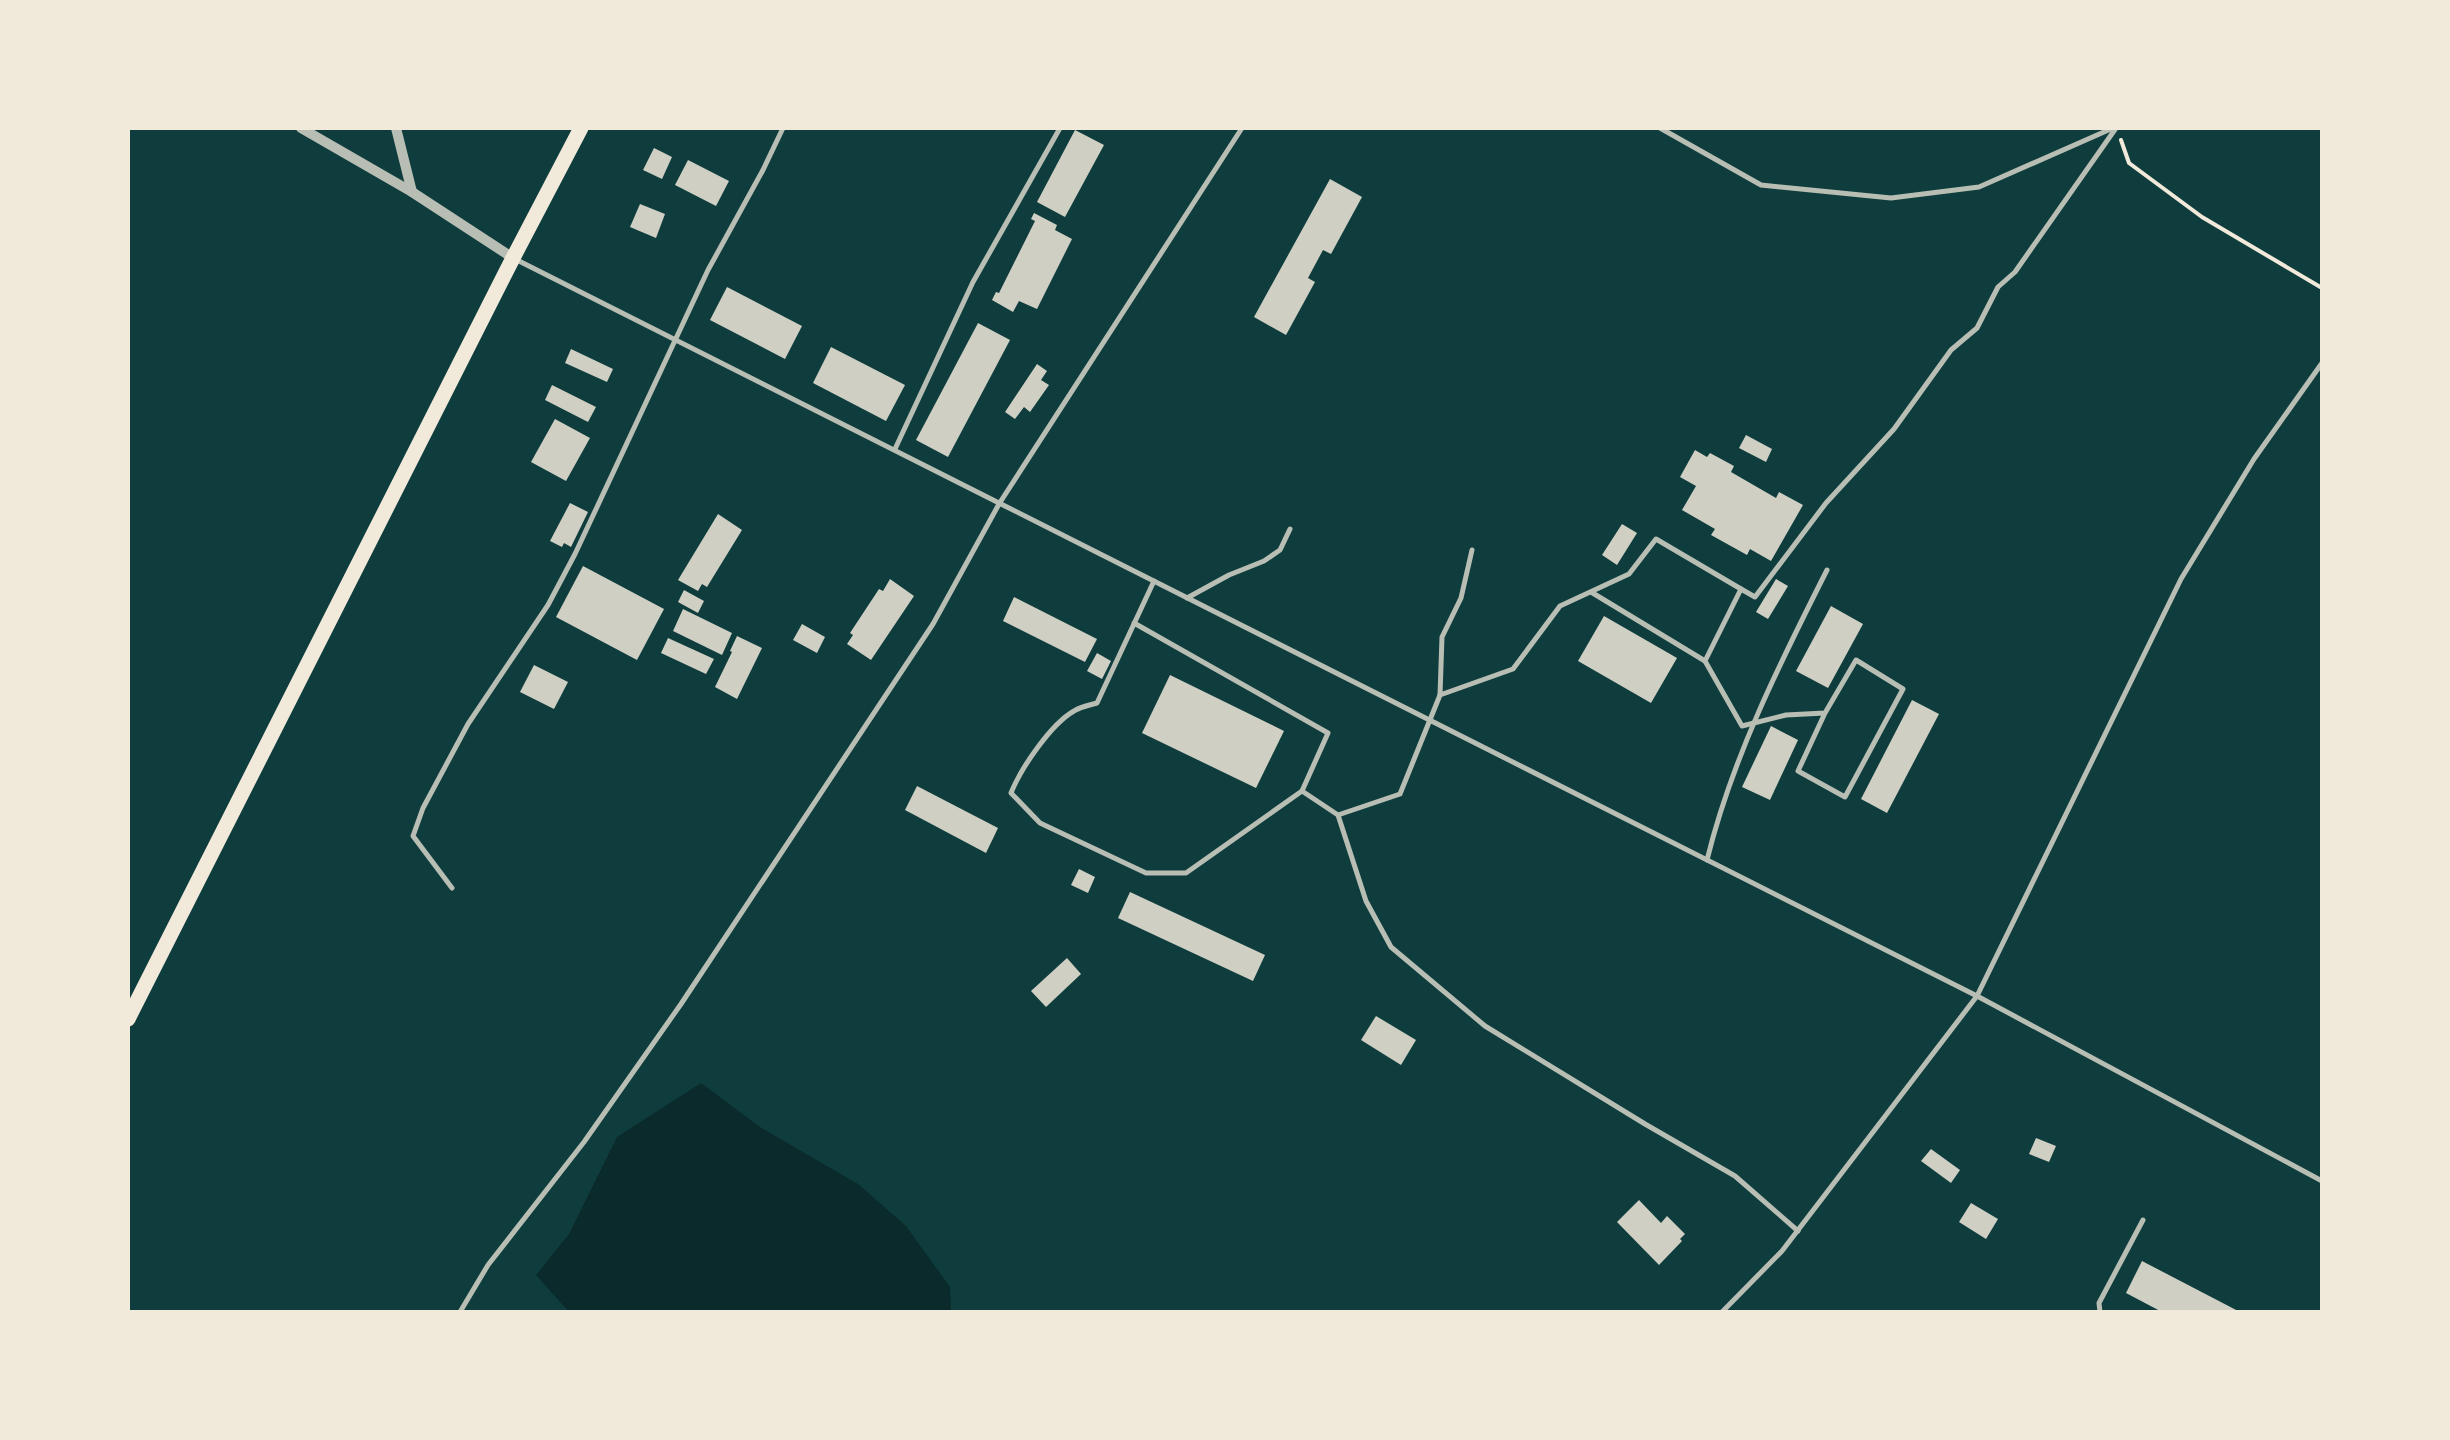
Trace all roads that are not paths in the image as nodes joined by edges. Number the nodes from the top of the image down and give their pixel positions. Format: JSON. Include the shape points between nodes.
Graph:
{"nodes":[{"id":1,"x":301,"y":128,"type":"edge"},
{"id":2,"x":396,"y":128,"type":"edge"},
{"id":3,"x":581,"y":128,"type":"edge"},
{"id":4,"x":784,"y":128,"type":"edge"},
{"id":5,"x":1060,"y":128,"type":"edge"},
{"id":6,"x":1242,"y":128,"type":"edge"},
{"id":7,"x":1660,"y":128,"type":"edge"},
{"id":8,"x":2116,"y":128,"type":"edge"},
{"id":9,"x":412,"y":192,"type":"junction"},
{"id":10,"x":513,"y":258,"type":"junction"},
{"id":11,"x":675,"y":340,"type":"junction"},
{"id":12,"x":2322,"y":363,"type":"edge"},
{"id":13,"x":2314,"y":375,"type":"junction"},
{"id":14,"x":2322,"y":381,"type":"edge"},
{"id":15,"x":894,"y":450,"type":"junction"},
{"id":16,"x":1000,"y":504,"type":"junction"},
{"id":17,"x":1290,"y":529,"type":"dead end"},
{"id":18,"x":1472,"y":550,"type":"dead end"},
{"id":19,"x":1826,"y":570,"type":"dead end"},
{"id":20,"x":1154,"y":581,"type":"junction"},
{"id":21,"x":1741,"y":589,"type":"junction"},
{"id":22,"x":1590,"y":592,"type":"junction"},
{"id":23,"x":1187,"y":598,"type":"junction"},
{"id":24,"x":1134,"y":623,"type":"junction"},
{"id":25,"x":1705,"y":660,"type":"junction"},
{"id":26,"x":1440,"y":695,"type":"junction"},
{"id":27,"x":1825,"y":713,"type":"junction"},
{"id":28,"x":1430,"y":720,"type":"junction"},
{"id":29,"x":1755,"y":723,"type":"junction"},
{"id":30,"x":1302,"y":791,"type":"junction"},
{"id":31,"x":1338,"y":815,"type":"junction"},
{"id":32,"x":1708,"y":860,"type":"junction"},
{"id":33,"x":452,"y":888,"type":"dead end"},
{"id":34,"x":1977,"y":996,"type":"junction"},
{"id":35,"x":128,"y":1019,"type":"edge"},
{"id":36,"x":2322,"y":1181,"type":"edge"},
{"id":37,"x":2142,"y":1220,"type":"dead end"},
{"id":38,"x":1798,"y":1231,"type":"junction"},
{"id":39,"x":460,"y":1312,"type":"edge"},
{"id":40,"x":1722,"y":1312,"type":"edge"},
{"id":41,"x":2100,"y":1312,"type":"edge"}],
"edges":[{"from":1,"to":9,"type":"street"},
{"from":2,"to":9,"type":"street"},
{"from":3,"to":10,"type":"highway"},
{"from":4,"to":11,"type":"lane"},
{"from":5,"to":15,"type":"lane","via":[[973,282]]},
{"from":6,"to":16,"type":"lane"},
{"from":7,"to":8,"type":"lane","via":[[1762,186],[1891,198],[1980,187]]},
{"from":8,"to":21,"type":"lane","via":[[1998,287],[1977,328],[1951,350],[1754,597]]},
{"from":9,"to":10,"type":"street"},
{"from":10,"to":11,"type":"lane"},
{"from":10,"to":35,"type":"highway"},
{"from":11,"to":15,"type":"lane"},
{"from":11,"to":33,"type":"lane","via":[[576,554],[423,808],[414,836]]},
{"from":12,"to":13,"type":"lane"},
{"from":13,"to":14,"type":"lane"},
{"from":13,"to":34,"type":"lane","via":[[2181,579]]},
{"from":15,"to":16,"type":"lane"},
{"from":16,"to":20,"type":"lane"},
{"from":16,"to":39,"type":"lane","via":[[933,624],[681,1004]]},
{"from":17,"to":23,"type":"lane","via":[[1280,550],[1264,561]]},
{"from":18,"to":26,"type":"lane","via":[[1461,598],[1442,637]]},
{"from":19,"to":29,"type":"lane"},
{"from":20,"to":23,"type":"lane"},
{"from":20,"to":24,"type":"lane"},
{"from":21,"to":22,"type":"lane","via":[[1656,540],[1628,574]]},
{"from":21,"to":25,"type":"lane"},
{"from":22,"to":25,"type":"lane"},
{"from":22,"to":26,"type":"lane","via":[[1560,606],[1513,669]]},
{"from":23,"to":28,"type":"lane"},
{"from":24,"to":30,"type":"lane","via":[[1328,733]]},
{"from":24,"to":30,"type":"lane","via":[[1097,703],[1073,711],[1018,776],[1012,793],[1040,822],[1146,873],[1186,873]]},
{"from":25,"to":29,"type":"lane","via":[[1742,726]]},
{"from":26,"to":28,"type":"lane"},
{"from":27,"to":27,"type":"lane","via":[[1856,660],[1903,689],[1844,797],[1798,771]]},
{"from":27,"to":29,"type":"lane"},
{"from":28,"to":31,"type":"lane","via":[[1400,794]]},
{"from":28,"to":32,"type":"lane"},
{"from":29,"to":32,"type":"lane","via":[[1718,815]]},
{"from":30,"to":31,"type":"lane"},
{"from":31,"to":38,"type":"lane","via":[[1366,901],[1391,947],[1485,1026],[1735,1176]]},
{"from":32,"to":34,"type":"lane"},
{"from":34,"to":36,"type":"lane"},
{"from":34,"to":38,"type":"lane"},
{"from":37,"to":41,"type":"lane"},
{"from":38,"to":40,"type":"lane"}]}
